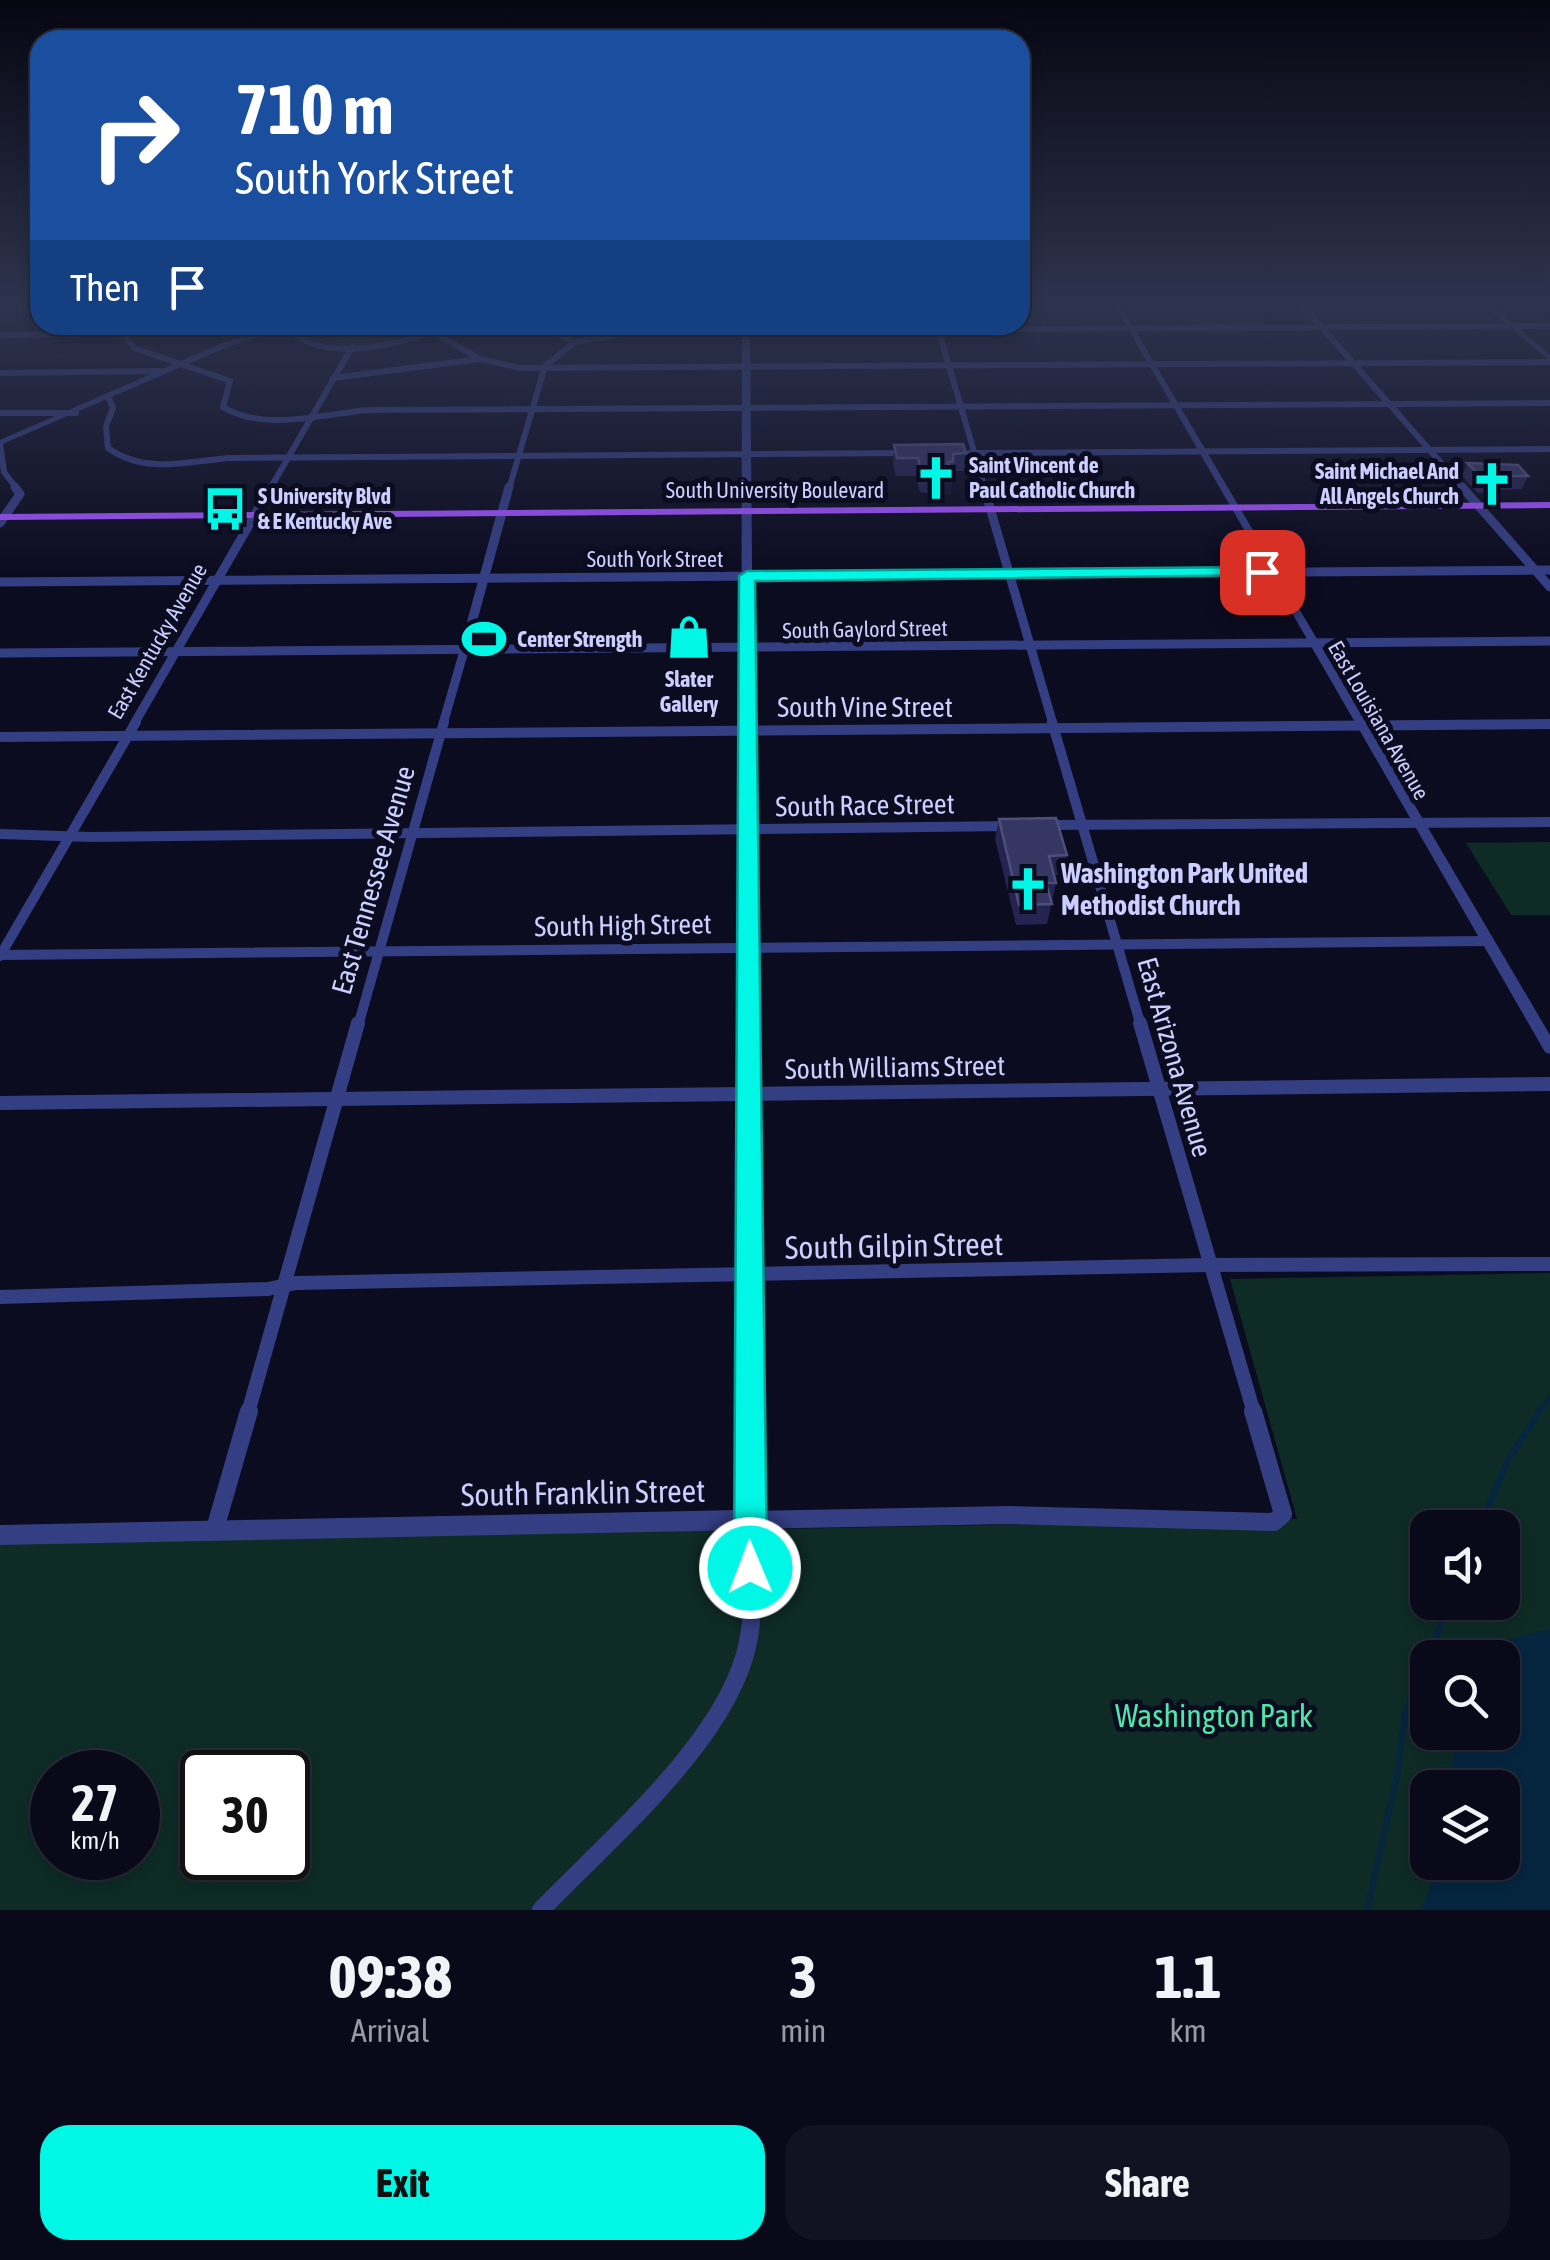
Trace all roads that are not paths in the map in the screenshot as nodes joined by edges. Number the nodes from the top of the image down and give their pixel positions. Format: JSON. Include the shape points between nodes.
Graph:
{"nodes":[{"id":1,"x":117,"y":395,"type":"edge"},
{"id":2,"x":227,"y":395,"type":"edge"},
{"id":3,"x":323,"y":395,"type":"edge"},
{"id":4,"x":536,"y":395,"type":"edge"},
{"id":5,"x":746,"y":395,"type":"edge"},
{"id":6,"x":958,"y":395,"type":"edge"},
{"id":7,"x":1168,"y":395,"type":"edge"},
{"id":8,"x":1381,"y":395,"type":"edge"},
{"id":9,"x":109,"y":399,"type":"junction"},
{"id":10,"x":1550,"y":402,"type":"edge"},
{"id":11,"x":1173,"y":404,"type":"junction"},
{"id":12,"x":1388,"y":404,"type":"junction"},
{"id":13,"x":961,"y":406,"type":"junction"},
{"id":14,"x":746,"y":408,"type":"junction"},
{"id":15,"x":531,"y":409,"type":"junction"},
{"id":16,"x":76,"y":413,"type":"junction"},
{"id":17,"x":0,"y":414,"type":"edge"},
{"id":18,"x":312,"y":414,"type":"junction"},
{"id":19,"x":0,"y":443,"type":"edge"},
{"id":20,"x":1550,"y":449,"type":"edge"},
{"id":21,"x":1427,"y":450,"type":"junction"},
{"id":22,"x":1200,"y":451,"type":"junction"},
{"id":23,"x":923,"y":453,"type":"edge"},
{"id":24,"x":957,"y":453,"type":"edge"},
{"id":25,"x":974,"y":453,"type":"junction"},
{"id":26,"x":746,"y":454,"type":"junction"},
{"id":27,"x":518,"y":456,"type":"junction"},
{"id":28,"x":286,"y":458,"type":"junction"},
{"id":29,"x":1477,"y":505,"type":"junction"},
{"id":30,"x":1550,"y":505,"type":"edge"},
{"id":31,"x":1233,"y":507,"type":"junction"},
{"id":32,"x":991,"y":508,"type":"junction"},
{"id":33,"x":747,"y":510,"type":"junction"},
{"id":34,"x":502,"y":512,"type":"junction"},
{"id":35,"x":254,"y":514,"type":"junction"},
{"id":36,"x":2,"y":519,"type":"edge"},
{"id":37,"x":1536,"y":570,"type":"junction"},
{"id":38,"x":1550,"y":570,"type":"edge"},
{"id":39,"x":1270,"y":572,"type":"junction"},
{"id":40,"x":1009,"y":573,"type":"junction"},
{"id":41,"x":747,"y":576,"type":"junction"},
{"id":42,"x":484,"y":578,"type":"junction"},
{"id":43,"x":216,"y":580,"type":"junction"},
{"id":44,"x":0,"y":582,"type":"edge"},
{"id":45,"x":1550,"y":586,"type":"edge"},
{"id":46,"x":1550,"y":641,"type":"edge"},
{"id":47,"x":1311,"y":642,"type":"junction"},
{"id":48,"x":1030,"y":645,"type":"junction"},
{"id":49,"x":748,"y":648,"type":"junction"},
{"id":50,"x":174,"y":651,"type":"junction"},
{"id":51,"x":464,"y":651,"type":"junction"},
{"id":52,"x":0,"y":653,"type":"edge"},
{"id":53,"x":1550,"y":724,"type":"edge"},
{"id":54,"x":1359,"y":726,"type":"junction"},
{"id":55,"x":1054,"y":728,"type":"junction"},
{"id":56,"x":748,"y":730,"type":"junction"},
{"id":57,"x":440,"y":732,"type":"junction"},
{"id":58,"x":125,"y":735,"type":"junction"},
{"id":59,"x":0,"y":736,"type":"edge"},
{"id":60,"x":1550,"y":822,"type":"edge"},
{"id":61,"x":1418,"y":823,"type":"junction"},
{"id":62,"x":1082,"y":825,"type":"junction"},
{"id":63,"x":748,"y":829,"type":"junction"},
{"id":64,"x":412,"y":832,"type":"junction"},
{"id":65,"x":0,"y":834,"type":"edge"},
{"id":66,"x":69,"y":835,"type":"junction"},
{"id":67,"x":1487,"y":941,"type":"junction"},
{"id":68,"x":1116,"y":943,"type":"junction"},
{"id":69,"x":748,"y":948,"type":"junction"},
{"id":70,"x":378,"y":954,"type":"junction"},
{"id":71,"x":0,"y":955,"type":"edge"},
{"id":72,"x":1550,"y":1048,"type":"edge"},
{"id":73,"x":1550,"y":1084,"type":"edge"},
{"id":74,"x":1158,"y":1087,"type":"junction"},
{"id":75,"x":748,"y":1094,"type":"junction"},
{"id":76,"x":338,"y":1096,"type":"junction"},
{"id":77,"x":0,"y":1103,"type":"edge"},
{"id":78,"x":1550,"y":1264,"type":"edge"},
{"id":79,"x":1209,"y":1265,"type":"junction"},
{"id":80,"x":748,"y":1277,"type":"junction"},
{"id":81,"x":285,"y":1285,"type":"junction"},
{"id":82,"x":0,"y":1296,"type":"edge"},
{"id":83,"x":1283,"y":1514,"type":"joint"},
{"id":84,"x":750,"y":1520,"type":"junction"},
{"id":85,"x":215,"y":1530,"type":"junction"},
{"id":86,"x":0,"y":1535,"type":"edge"},
{"id":87,"x":542,"y":1910,"type":"edge"}],
"edges":[{"from":1,"to":9,"type":"street"},
{"from":2,"to":18,"type":"street","via":[[230,415]]},
{"from":3,"to":18,"type":"street","name":"East Kentucky Avenue"},
{"from":4,"to":15,"type":"street","name":"East Tennessee Avenue"},
{"from":5,"to":14,"type":"street"},
{"from":6,"to":13,"type":"street","name":"East Arizona Avenue"},
{"from":7,"to":11,"type":"street","name":"East Louisiana Avenue"},
{"from":8,"to":12,"type":"street"},
{"from":9,"to":16,"type":"street"},
{"from":9,"to":28,"type":"street","via":[[108,448],[122,458]]},
{"from":10,"to":12,"type":"street"},
{"from":11,"to":12,"type":"street"},
{"from":11,"to":13,"type":"street"},
{"from":11,"to":22,"type":"street","name":"East Louisiana Avenue"},
{"from":12,"to":21,"type":"street"},
{"from":13,"to":14,"type":"street"},
{"from":13,"to":25,"type":"street","name":"East Arizona Avenue"},
{"from":14,"to":15,"type":"street"},
{"from":14,"to":26,"type":"street"},
{"from":15,"to":18,"type":"street"},
{"from":15,"to":27,"type":"street","name":"East Tennessee Avenue"},
{"from":16,"to":17,"type":"street"},
{"from":16,"to":19,"type":"street"},
{"from":18,"to":28,"type":"street","name":"East Kentucky Avenue"},
{"from":19,"to":36,"type":"street","via":[[4,472],[20,494]]},
{"from":20,"to":21,"type":"street"},
{"from":21,"to":22,"type":"street"},
{"from":21,"to":29,"type":"street"},
{"from":22,"to":25,"type":"street"},
{"from":22,"to":31,"type":"street","name":"East Louisiana Avenue"},
{"from":23,"to":26,"type":"street"},
{"from":24,"to":25,"type":"street"},
{"from":25,"to":32,"type":"street","name":"East Arizona Avenue"},
{"from":26,"to":27,"type":"street"},
{"from":26,"to":33,"type":"street"},
{"from":27,"to":28,"type":"street"},
{"from":27,"to":34,"type":"street","name":"East Tennessee Avenue"},
{"from":28,"to":35,"type":"street","name":"East Kentucky Avenue"},
{"from":29,"to":30,"type":"main road","name":"South University Boulevard"},
{"from":29,"to":31,"type":"main road","name":"South University Boulevard"},
{"from":29,"to":37,"type":"street"},
{"from":31,"to":32,"type":"main road","name":"South University Boulevard"},
{"from":31,"to":39,"type":"street","name":"East Louisiana Avenue"},
{"from":32,"to":33,"type":"main road","name":"South University Boulevard"},
{"from":32,"to":40,"type":"street","name":"East Arizona Avenue"},
{"from":33,"to":34,"type":"main road","name":"South University Boulevard"},
{"from":33,"to":41,"type":"street"},
{"from":34,"to":35,"type":"main road","name":"South University Boulevard"},
{"from":34,"to":42,"type":"street","name":"East Tennessee Avenue"},
{"from":35,"to":36,"type":"main road","name":"South University Boulevard"},
{"from":35,"to":43,"type":"street","name":"East Kentucky Avenue"},
{"from":37,"to":38,"type":"street","name":"South York Street"},
{"from":37,"to":39,"type":"street","name":"South York Street"},
{"from":37,"to":45,"type":"street"},
{"from":39,"to":40,"type":"street","name":"South York Street"},
{"from":39,"to":47,"type":"street","name":"East Louisiana Avenue"},
{"from":40,"to":41,"type":"street","name":"South York Street"},
{"from":40,"to":48,"type":"street","name":"East Arizona Avenue"},
{"from":41,"to":42,"type":"street","name":"South York Street"},
{"from":41,"to":49,"type":"street"},
{"from":42,"to":43,"type":"street","name":"South York Street"},
{"from":42,"to":51,"type":"street","name":"East Tennessee Avenue"},
{"from":43,"to":44,"type":"street","name":"South York Street"},
{"from":43,"to":50,"type":"street","name":"East Kentucky Avenue"},
{"from":46,"to":47,"type":"street","name":"South Gaylord Street"},
{"from":47,"to":48,"type":"street","name":"South Gaylord Street"},
{"from":47,"to":54,"type":"street","name":"East Louisiana Avenue"},
{"from":48,"to":49,"type":"street","name":"South Gaylord Street"},
{"from":48,"to":55,"type":"street","name":"East Arizona Avenue"},
{"from":49,"to":51,"type":"street","name":"South Gaylord Street"},
{"from":49,"to":56,"type":"street"},
{"from":50,"to":51,"type":"street","name":"South Gaylord Street"},
{"from":50,"to":52,"type":"street","name":"South Gaylord Street"},
{"from":50,"to":58,"type":"street","name":"East Kentucky Avenue"},
{"from":51,"to":57,"type":"street","name":"East Tennessee Avenue"},
{"from":53,"to":54,"type":"street","name":"South Vine Street"},
{"from":54,"to":55,"type":"street","name":"South Vine Street"},
{"from":54,"to":61,"type":"street","name":"East Louisiana Avenue"},
{"from":55,"to":56,"type":"street","name":"South Vine Street"},
{"from":55,"to":62,"type":"street","name":"East Arizona Avenue"},
{"from":56,"to":57,"type":"street","name":"South Vine Street"},
{"from":56,"to":63,"type":"street"},
{"from":57,"to":58,"type":"street","name":"South Vine Street"},
{"from":57,"to":64,"type":"street","name":"East Tennessee Avenue"},
{"from":58,"to":59,"type":"street","name":"South Vine Street"},
{"from":58,"to":66,"type":"street","name":"East Kentucky Avenue"},
{"from":60,"to":61,"type":"street","name":"South Race Street"},
{"from":61,"to":62,"type":"street","name":"South Race Street"},
{"from":61,"to":67,"type":"street","name":"East Louisiana Avenue"},
{"from":62,"to":63,"type":"street","name":"South Race Street"},
{"from":62,"to":68,"type":"street","name":"East Arizona Avenue"},
{"from":63,"to":64,"type":"street","name":"South Race Street"},
{"from":63,"to":69,"type":"street"},
{"from":64,"to":66,"type":"street","name":"South Race Street"},
{"from":64,"to":70,"type":"street","name":"East Tennessee Avenue"},
{"from":65,"to":66,"type":"street","name":"South Race Street"},
{"from":66,"to":71,"type":"street","name":"East Kentucky Avenue"},
{"from":67,"to":68,"type":"street","name":"South High Street"},
{"from":67,"to":72,"type":"street","name":"East Louisiana Avenue"},
{"from":68,"to":69,"type":"street","name":"South High Street"},
{"from":68,"to":74,"type":"street","name":"East Arizona Avenue"},
{"from":69,"to":70,"type":"street","name":"South High Street"},
{"from":69,"to":75,"type":"street"},
{"from":70,"to":71,"type":"street","name":"South High Street"},
{"from":70,"to":76,"type":"street","name":"East Tennessee Avenue"},
{"from":73,"to":74,"type":"street","name":"South Williams Street"},
{"from":74,"to":75,"type":"street","name":"South Williams Street"},
{"from":74,"to":79,"type":"street","name":"East Arizona Avenue"},
{"from":75,"to":76,"type":"street","name":"South Williams Street"},
{"from":75,"to":80,"type":"street"},
{"from":76,"to":77,"type":"street","name":"South Williams Street"},
{"from":76,"to":81,"type":"street","name":"East Tennessee Avenue"},
{"from":78,"to":79,"type":"street","name":"South Gilpin Street"},
{"from":79,"to":80,"type":"street","name":"South Gilpin Street"},
{"from":79,"to":83,"type":"street","name":"East Arizona Avenue"},
{"from":80,"to":81,"type":"street","name":"South Gilpin Street"},
{"from":80,"to":84,"type":"street"},
{"from":81,"to":82,"type":"street","name":"South Gilpin Street"},
{"from":81,"to":85,"type":"street","name":"East Tennessee Avenue"},
{"from":83,"to":84,"type":"street","name":"South Franklin Street","via":[[1274,1522],[1010,1514]]},
{"from":84,"to":85,"type":"street","name":"South Franklin Street"},
{"from":84,"to":87,"type":"street","via":[[749,1640],[707,1736]]},
{"from":85,"to":86,"type":"street","name":"South Franklin Street"}]}
